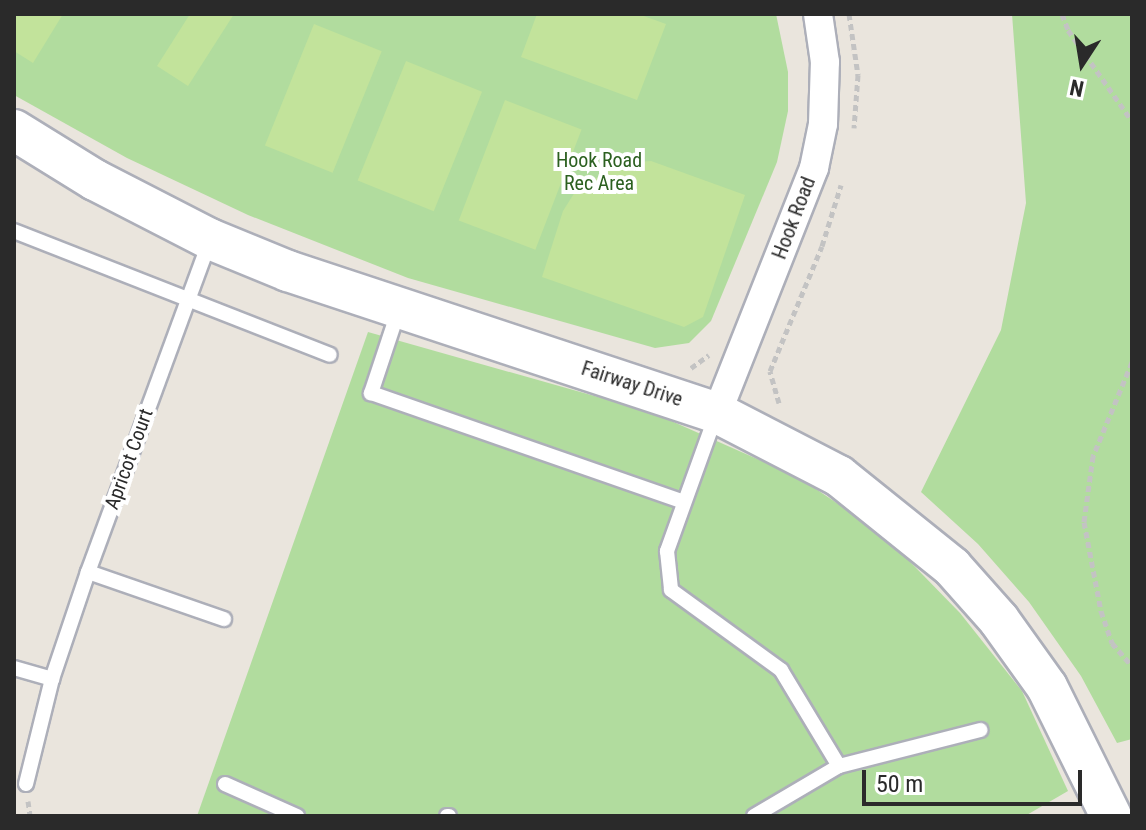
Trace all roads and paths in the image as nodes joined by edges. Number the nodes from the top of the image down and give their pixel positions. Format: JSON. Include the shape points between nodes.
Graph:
{"nodes":[{"id":1,"x":818,"y":14,"type":"edge"},
{"id":2,"x":849,"y":14,"type":"edge"},
{"id":3,"x":1062,"y":14,"type":"edge"},
{"id":4,"x":1132,"y":121,"type":"edge"},
{"id":5,"x":14,"y":130,"type":"edge"},
{"id":6,"x":853,"y":132,"type":"dead end"},
{"id":7,"x":842,"y":177,"type":"dead end"},
{"id":8,"x":14,"y":231,"type":"edge"},
{"id":9,"x":210,"y":239,"type":"junction"},
{"id":10,"x":187,"y":302,"type":"junction"},
{"id":11,"x":400,"y":307,"type":"junction"},
{"id":12,"x":718,"y":349,"type":"dead end"},
{"id":13,"x":330,"y":355,"type":"dead end"},
{"id":14,"x":1132,"y":362,"type":"edge"},
{"id":15,"x":674,"y":364,"type":"dead end"},
{"id":16,"x":789,"y":409,"type":"dead end"},
{"id":17,"x":717,"y":413,"type":"junction"},
{"id":18,"x":684,"y":502,"type":"junction"},
{"id":19,"x":88,"y":572,"type":"junction"},
{"id":20,"x":224,"y":619,"type":"dead end"},
{"id":21,"x":1132,"y":666,"type":"edge"},
{"id":22,"x":14,"y":668,"type":"edge"},
{"id":23,"x":52,"y":679,"type":"junction"},
{"id":24,"x":980,"y":730,"type":"dead end"},
{"id":25,"x":839,"y":766,"type":"junction"},
{"id":26,"x":26,"y":784,"type":"dead end"},
{"id":27,"x":225,"y":784,"type":"dead end"},
{"id":28,"x":297,"y":816,"type":"edge"},
{"id":29,"x":754,"y":816,"type":"edge"},
{"id":30,"x":1111,"y":816,"type":"edge"}],
"edges":[{"from":1,"to":17,"type":"street","name":"Hook Road","via":[[824,93],[814,168]]},
{"from":2,"to":6,"type":"path","via":[[858,75]]},
{"from":3,"to":4,"type":"path"},
{"from":5,"to":9,"type":"street","name":"Fairway Drive","via":[[95,180]]},
{"from":7,"to":16,"type":"path","via":[[822,246],[770,371],[776,402]]},
{"from":8,"to":10,"type":"lane"},
{"from":9,"to":10,"type":"lane","name":"Apricot Court"},
{"from":9,"to":11,"type":"street","name":"Fairway Drive"},
{"from":10,"to":13,"type":"lane"},
{"from":10,"to":19,"type":"lane","name":"Apricot Court"},
{"from":11,"to":17,"type":"street","name":"Fairway Drive"},
{"from":11,"to":18,"type":"lane","via":[[371,393]]},
{"from":12,"to":15,"type":"path","via":[[689,369]]},
{"from":14,"to":21,"type":"path","via":[[1093,456],[1084,522],[1101,611],[1112,643]]},
{"from":17,"to":18,"type":"lane"},
{"from":17,"to":30,"type":"street","name":"Fairway Drive","via":[[839,476],[952,567],[1047,687],[1085,754]]},
{"from":18,"to":25,"type":"lane","via":[[667,551],[671,590],[781,670]]},
{"from":19,"to":20,"type":"lane"},
{"from":19,"to":23,"type":"lane","name":"Apricot Court"},
{"from":22,"to":23,"type":"lane"},
{"from":23,"to":26,"type":"lane","name":"Apricot Court"},
{"from":24,"to":25,"type":"lane"},
{"from":25,"to":29,"type":"lane"},
{"from":27,"to":28,"type":"lane"}]}
